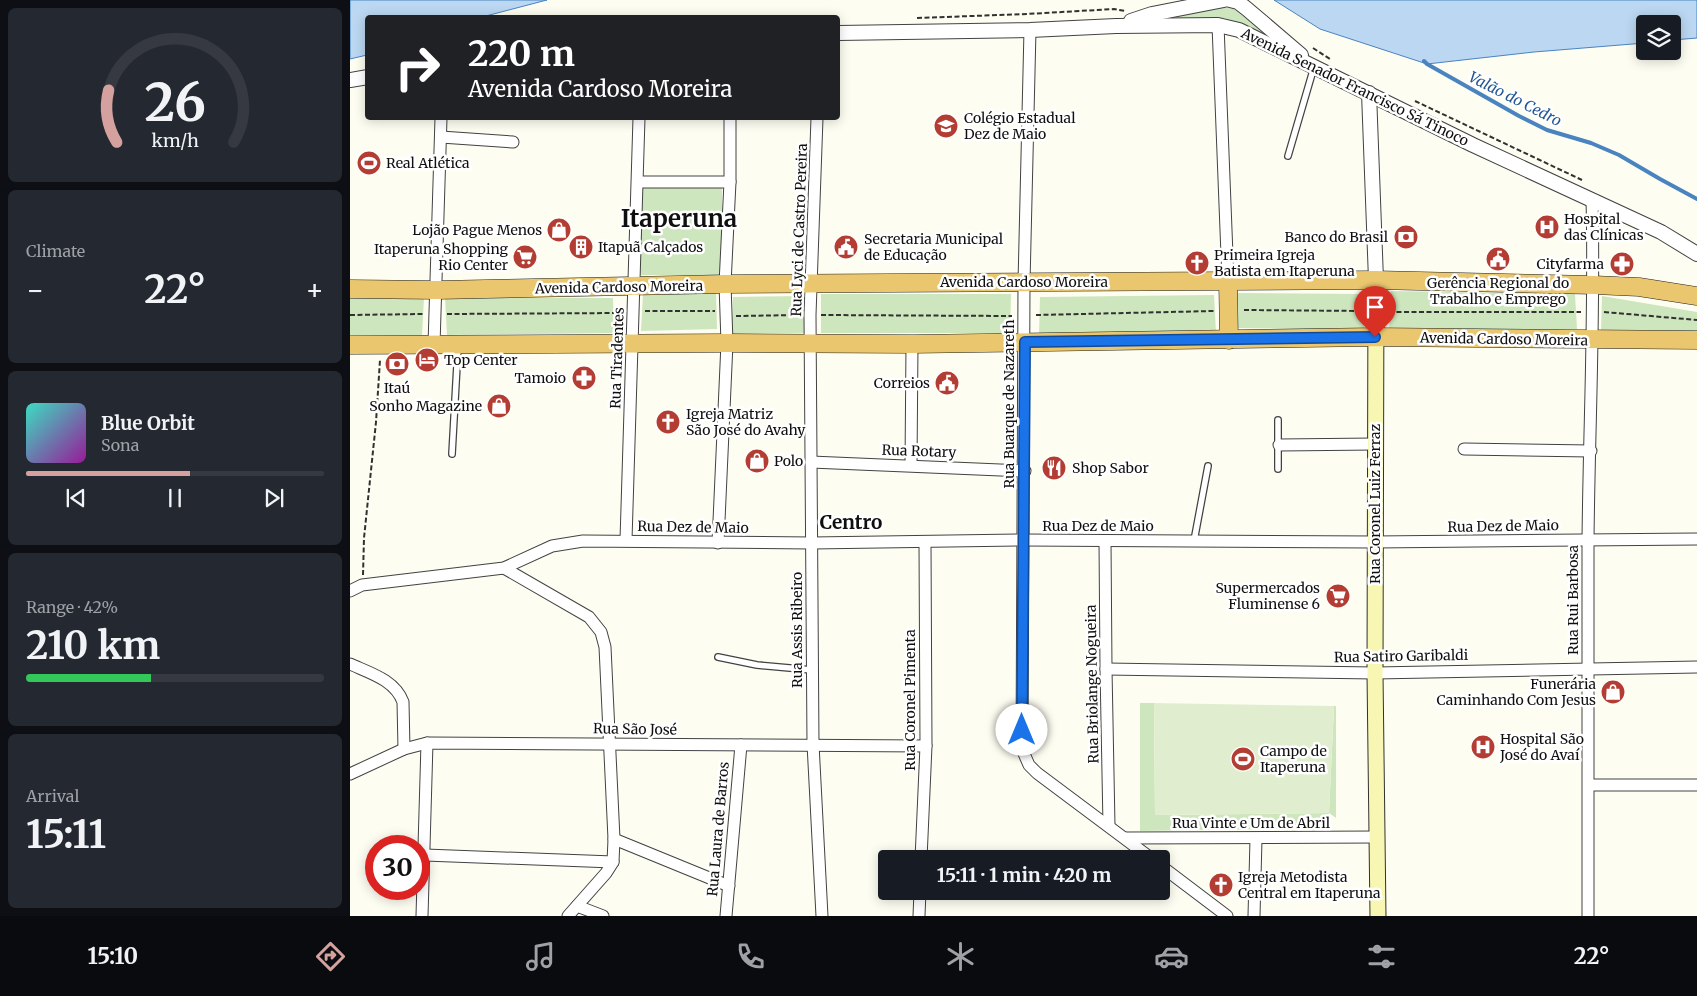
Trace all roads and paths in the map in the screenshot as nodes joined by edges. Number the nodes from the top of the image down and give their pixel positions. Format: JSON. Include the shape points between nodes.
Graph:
{"nodes":[{"id":1,"x":1224,"y":0,"type":"edge"},
{"id":2,"x":1230,"y":0,"type":"edge"},
{"id":3,"x":1130,"y":12,"type":"dead end"},
{"id":4,"x":917,"y":18,"type":"dead end"},
{"id":5,"x":1218,"y":25,"type":"junction"},
{"id":6,"x":1116,"y":26,"type":"junction"},
{"id":7,"x":1030,"y":30,"type":"junction"},
{"id":8,"x":840,"y":33,"type":"edge"},
{"id":9,"x":1310,"y":46,"type":"dead end"},
{"id":10,"x":1330,"y":60,"type":"dead end"},
{"id":11,"x":1314,"y":67,"type":"junction"},
{"id":12,"x":365,"y":78,"type":"edge"},
{"id":13,"x":350,"y":80,"type":"edge"},
{"id":14,"x":1369,"y":93,"type":"junction"},
{"id":15,"x":1409,"y":98,"type":"dead end"},
{"id":16,"x":441,"y":120,"type":"edge"},
{"id":17,"x":639,"y":120,"type":"edge"},
{"id":18,"x":730,"y":120,"type":"edge"},
{"id":19,"x":818,"y":120,"type":"edge"},
{"id":20,"x":441,"y":137,"type":"junction"},
{"id":21,"x":513,"y":142,"type":"dead end"},
{"id":22,"x":1288,"y":156,"type":"dead end"},
{"id":23,"x":1584,"y":181,"type":"dead end"},
{"id":24,"x":638,"y":182,"type":"junction"},
{"id":25,"x":730,"y":182,"type":"junction"},
{"id":26,"x":1592,"y":199,"type":"junction"},
{"id":27,"x":1697,"y":254,"type":"edge"},
{"id":28,"x":1376,"y":280,"type":"junction"},
{"id":29,"x":1228,"y":281,"type":"junction"},
{"id":30,"x":1024,"y":283,"type":"junction"},
{"id":31,"x":725,"y":284,"type":"junction"},
{"id":32,"x":811,"y":284,"type":"junction"},
{"id":33,"x":1594,"y":285,"type":"junction"},
{"id":34,"x":634,"y":287,"type":"junction"},
{"id":35,"x":350,"y":289,"type":"edge"},
{"id":36,"x":437,"y":290,"type":"junction"},
{"id":37,"x":1697,"y":296,"type":"edge"},
{"id":38,"x":1375,"y":337,"type":"junction"},
{"id":39,"x":1229,"y":340,"type":"junction"},
{"id":40,"x":1592,"y":340,"type":"junction"},
{"id":41,"x":1697,"y":340,"type":"edge"},
{"id":42,"x":1025,"y":342,"type":"junction"},
{"id":43,"x":727,"y":343,"type":"junction"},
{"id":44,"x":810,"y":343,"type":"junction"},
{"id":45,"x":381,"y":344,"type":"junction"},
{"id":46,"x":633,"y":344,"type":"junction"},
{"id":47,"x":912,"y":344,"type":"junction"},
{"id":48,"x":350,"y":345,"type":"edge"},
{"id":49,"x":434,"y":345,"type":"junction"},
{"id":50,"x":458,"y":345,"type":"junction"},
{"id":51,"x":350,"y":352,"type":"edge"},
{"id":52,"x":379,"y":369,"type":"dead end"},
{"id":53,"x":1278,"y":420,"type":"dead end"},
{"id":54,"x":1375,"y":444,"type":"junction"},
{"id":55,"x":1279,"y":445,"type":"junction"},
{"id":56,"x":1464,"y":449,"type":"dead end"},
{"id":57,"x":1591,"y":451,"type":"junction"},
{"id":58,"x":452,"y":454,"type":"dead end"},
{"id":59,"x":811,"y":462,"type":"junction"},
{"id":60,"x":911,"y":465,"type":"junction"},
{"id":61,"x":1208,"y":466,"type":"dead end"},
{"id":62,"x":1278,"y":469,"type":"dead end"},
{"id":63,"x":1025,"y":471,"type":"junction"},
{"id":64,"x":1697,"y":539,"type":"edge"},
{"id":65,"x":626,"y":540,"type":"junction"},
{"id":66,"x":1024,"y":540,"type":"junction"},
{"id":67,"x":1588,"y":540,"type":"junction"},
{"id":68,"x":1105,"y":541,"type":"junction"},
{"id":69,"x":1194,"y":541,"type":"junction"},
{"id":70,"x":925,"y":542,"type":"junction"},
{"id":71,"x":1375,"y":542,"type":"junction"},
{"id":72,"x":718,"y":543,"type":"junction"},
{"id":73,"x":812,"y":544,"type":"junction"},
{"id":74,"x":363,"y":563,"type":"dead end"},
{"id":75,"x":504,"y":568,"type":"junction"},
{"id":76,"x":350,"y":591,"type":"edge"},
{"id":77,"x":718,"y":657,"type":"dead end"},
{"id":78,"x":350,"y":664,"type":"edge"},
{"id":79,"x":1697,"y":667,"type":"edge"},
{"id":80,"x":1106,"y":668,"type":"junction"},
{"id":81,"x":1587,"y":668,"type":"junction"},
{"id":82,"x":812,"y":670,"type":"junction"},
{"id":83,"x":1375,"y":673,"type":"junction"},
{"id":84,"x":427,"y":743,"type":"junction"},
{"id":85,"x":610,"y":744,"type":"junction"},
{"id":86,"x":813,"y":744,"type":"junction"},
{"id":87,"x":741,"y":746,"type":"junction"},
{"id":88,"x":926,"y":746,"type":"junction"},
{"id":89,"x":404,"y":749,"type":"junction"},
{"id":90,"x":350,"y":774,"type":"edge"},
{"id":91,"x":1697,"y":785,"type":"edge"},
{"id":92,"x":1589,"y":786,"type":"junction"},
{"id":93,"x":1109,"y":826,"type":"junction"},
{"id":94,"x":425,"y":835,"type":"edge"},
{"id":95,"x":1376,"y":837,"type":"junction"},
{"id":96,"x":1126,"y":838,"type":"junction"},
{"id":97,"x":1256,"y":838,"type":"junction"},
{"id":98,"x":614,"y":839,"type":"junction"},
{"id":99,"x":921,"y":850,"type":"edge"},
{"id":100,"x":1141,"y":850,"type":"edge"},
{"id":101,"x":430,"y":855,"type":"edge"},
{"id":102,"x":612,"y":862,"type":"junction"},
{"id":103,"x":1170,"y":873,"type":"edge"},
{"id":104,"x":729,"y":886,"type":"junction"},
{"id":105,"x":423,"y":900,"type":"edge"},
{"id":106,"x":920,"y":900,"type":"edge"},
{"id":107,"x":577,"y":906,"type":"junction"},
{"id":108,"x":422,"y":916,"type":"edge"},
{"id":109,"x":568,"y":916,"type":"edge"},
{"id":110,"x":603,"y":916,"type":"edge"},
{"id":111,"x":726,"y":916,"type":"edge"},
{"id":112,"x":822,"y":916,"type":"edge"},
{"id":113,"x":919,"y":916,"type":"edge"},
{"id":114,"x":1227,"y":916,"type":"edge"},
{"id":115,"x":1254,"y":916,"type":"edge"},
{"id":116,"x":1378,"y":916,"type":"edge"},
{"id":117,"x":1588,"y":916,"type":"edge"}],
"edges":[{"from":1,"to":6,"type":"street","via":[[1152,14]]},
{"from":2,"to":11,"type":"street","via":[[1247,9]]},
{"from":3,"to":4,"type":"path","via":[[1114,9]]},
{"from":5,"to":6,"type":"street","name":"Avenida Senador Francisco Sá Tinoco"},
{"from":5,"to":11,"type":"street","name":"Avenida Senador Francisco Sá Tinoco","via":[[1239,30]]},
{"from":5,"to":29,"type":"street"},
{"from":6,"to":7,"type":"street","name":"Avenida Senador Francisco Sá Tinoco"},
{"from":7,"to":8,"type":"street","name":"Avenida Senador Francisco Sá Tinoco"},
{"from":7,"to":30,"type":"street","name":"Rua Buarque de Nazareth"},
{"from":9,"to":10,"type":"path"},
{"from":11,"to":14,"type":"street","name":"Avenida Senador Francisco Sá Tinoco"},
{"from":11,"to":22,"type":"lane"},
{"from":12,"to":13,"type":"street"},
{"from":14,"to":26,"type":"street","name":"Avenida Senador Francisco Sá Tinoco"},
{"from":14,"to":28,"type":"street","name":"Rua Coronel Luiz Ferraz"},
{"from":15,"to":23,"type":"path"},
{"from":16,"to":20,"type":"street"},
{"from":17,"to":24,"type":"street","name":"Rua Tiradentes"},
{"from":18,"to":25,"type":"street"},
{"from":19,"to":32,"type":"street","name":"Rua Lyci de Castro Pereira"},
{"from":20,"to":21,"type":"street"},
{"from":20,"to":36,"type":"street"},
{"from":24,"to":25,"type":"street"},
{"from":24,"to":34,"type":"street","name":"Rua Tiradentes"},
{"from":25,"to":31,"type":"street"},
{"from":26,"to":27,"type":"street","name":"Avenida Senador Francisco Sá Tinoco","via":[[1661,232]]},
{"from":26,"to":33,"type":"street","name":"Rua Rui Barbosa"},
{"from":28,"to":29,"type":"highway","name":"Avenida Cardoso Moreira"},
{"from":28,"to":33,"type":"highway","name":"Avenida Cardoso Moreira"},
{"from":28,"to":38,"type":"main road","name":"Rua Coronel Luiz Ferraz"},
{"from":29,"to":30,"type":"highway","name":"Avenida Cardoso Moreira"},
{"from":29,"to":39,"type":"highway"},
{"from":30,"to":32,"type":"highway","name":"Avenida Cardoso Moreira"},
{"from":30,"to":42,"type":"street","name":"Rua Buarque de Nazareth"},
{"from":31,"to":32,"type":"highway","name":"Avenida Cardoso Moreira"},
{"from":31,"to":34,"type":"highway","name":"Avenida Cardoso Moreira"},
{"from":31,"to":43,"type":"street"},
{"from":32,"to":44,"type":"street","name":"Rua Lyci de Castro Pereira"},
{"from":33,"to":37,"type":"highway","name":"Avenida Cardoso Moreira","via":[[1639,287]]},
{"from":33,"to":40,"type":"street","name":"Rua Rui Barbosa"},
{"from":34,"to":36,"type":"highway","name":"Avenida Cardoso Moreira"},
{"from":34,"to":46,"type":"street","name":"Rua Tiradentes"},
{"from":35,"to":36,"type":"highway","name":"Avenida Cardoso Moreira"},
{"from":36,"to":49,"type":"street"},
{"from":38,"to":39,"type":"highway","name":"Avenida Cardoso Moreira"},
{"from":38,"to":40,"type":"highway","name":"Avenida Cardoso Moreira"},
{"from":38,"to":54,"type":"main road","name":"Rua Coronel Luiz Ferraz"},
{"from":39,"to":42,"type":"highway","name":"Avenida Cardoso Moreira"},
{"from":40,"to":41,"type":"highway","name":"Avenida Cardoso Moreira"},
{"from":40,"to":57,"type":"street","name":"Rua Rui Barbosa"},
{"from":42,"to":47,"type":"highway","name":"Avenida Cardoso Moreira"},
{"from":42,"to":63,"type":"street","name":"Rua Buarque de Nazareth"},
{"from":43,"to":44,"type":"highway","name":"Avenida Cardoso Moreira"},
{"from":43,"to":46,"type":"highway","name":"Avenida Cardoso Moreira"},
{"from":43,"to":72,"type":"street"},
{"from":44,"to":47,"type":"highway","name":"Avenida Cardoso Moreira"},
{"from":44,"to":59,"type":"street","name":"Rua Assis Ribeiro"},
{"from":45,"to":48,"type":"highway","name":"Avenida Cardoso Moreira"},
{"from":45,"to":49,"type":"highway","name":"Avenida Cardoso Moreira"},
{"from":45,"to":51,"type":"lane","name":"Avenida Cardoso Moreira"},
{"from":46,"to":50,"type":"highway","name":"Avenida Cardoso Moreira"},
{"from":46,"to":65,"type":"street","name":"Rua Tiradentes"},
{"from":47,"to":60,"type":"street"},
{"from":49,"to":50,"type":"highway","name":"Avenida Cardoso Moreira"},
{"from":50,"to":58,"type":"lane"},
{"from":52,"to":74,"type":"path"},
{"from":53,"to":55,"type":"lane"},
{"from":54,"to":55,"type":"street"},
{"from":54,"to":71,"type":"main road","name":"Rua Coronel Luiz Ferraz"},
{"from":55,"to":62,"type":"lane"},
{"from":56,"to":57,"type":"street"},
{"from":57,"to":67,"type":"street","name":"Rua Rui Barbosa"},
{"from":59,"to":60,"type":"street","name":"Rua Rotary"},
{"from":59,"to":73,"type":"street","name":"Rua Assis Ribeiro"},
{"from":60,"to":63,"type":"street","name":"Rua Rotary"},
{"from":61,"to":69,"type":"lane"},
{"from":63,"to":66,"type":"street","name":"Rua Buarque de Nazareth"},
{"from":64,"to":67,"type":"street","name":"Rua Dez de Maio"},
{"from":65,"to":72,"type":"street","name":"Rua Dez de Maio"},
{"from":65,"to":75,"type":"street","name":"Rua Dez de Maio","via":[[552,546]]},
{"from":66,"to":68,"type":"street","name":"Rua Dez de Maio"},
{"from":66,"to":70,"type":"street","name":"Rua Dez de Maio"},
{"from":66,"to":93,"type":"street","name":"Rua Buarque de Nazareth","via":[[1022,749],[1028,765],[1037,773]]},
{"from":67,"to":71,"type":"street","name":"Rua Dez de Maio"},
{"from":67,"to":81,"type":"street","name":"Rua Rui Barbosa"},
{"from":68,"to":69,"type":"street","name":"Rua Dez de Maio"},
{"from":68,"to":80,"type":"street","name":"Rua Briolange Nogueira"},
{"from":69,"to":71,"type":"street","name":"Rua Dez de Maio"},
{"from":70,"to":73,"type":"street","name":"Rua Dez de Maio"},
{"from":70,"to":88,"type":"street","name":"Rua Coronel Pimenta"},
{"from":71,"to":83,"type":"main road","name":"Rua Coronel Luiz Ferraz"},
{"from":72,"to":73,"type":"street","name":"Rua Dez de Maio"},
{"from":73,"to":82,"type":"street","name":"Rua Assis Ribeiro"},
{"from":75,"to":76,"type":"street","name":"Rua Dez de Maio","via":[[362,585]]},
{"from":75,"to":85,"type":"street","via":[[589,617],[601,632],[606,647]]},
{"from":77,"to":82,"type":"lane"},
{"from":78,"to":89,"type":"street","via":[[387,682],[401,696]]},
{"from":79,"to":81,"type":"street","name":"Rua Satiro Garibaldi"},
{"from":80,"to":83,"type":"street","name":"Rua Satiro Garibaldi"},
{"from":80,"to":93,"type":"street","name":"Rua Briolange Nogueira"},
{"from":81,"to":83,"type":"street","name":"Rua Satiro Garibaldi"},
{"from":81,"to":92,"type":"street","name":"Rua Rui Barbosa"},
{"from":82,"to":86,"type":"street","name":"Rua Assis Ribeiro"},
{"from":83,"to":95,"type":"main road","name":"Rua Coronel Luiz Ferraz"},
{"from":84,"to":85,"type":"street","name":"Rua São José"},
{"from":84,"to":89,"type":"street","name":"Rua São José"},
{"from":84,"to":94,"type":"street"},
{"from":85,"to":87,"type":"street","name":"Rua São José"},
{"from":85,"to":98,"type":"street"},
{"from":86,"to":87,"type":"street","name":"Rua São José"},
{"from":86,"to":88,"type":"street","name":"Rua São José"},
{"from":86,"to":112,"type":"street","name":"Rua Assis Ribeiro"},
{"from":87,"to":104,"type":"street","name":"Rua Laura de Barros"},
{"from":88,"to":99,"type":"street","name":"Rua Coronel Pimenta"},
{"from":89,"to":90,"type":"street","name":"Rua São José"},
{"from":91,"to":92,"type":"street"},
{"from":92,"to":117,"type":"street","name":"Rua Rui Barbosa"},
{"from":93,"to":96,"type":"street","name":"Rua Buarque de Nazareth"},
{"from":95,"to":97,"type":"street","name":"Rua Vinte e Um de Abril"},
{"from":95,"to":116,"type":"main road","name":"Rua Coronel Luiz Ferraz"},
{"from":96,"to":97,"type":"street","name":"Rua Vinte e Um de Abril"},
{"from":96,"to":100,"type":"street","name":"Rua Buarque de Nazareth"},
{"from":97,"to":115,"type":"street"},
{"from":98,"to":102,"type":"street"},
{"from":98,"to":104,"type":"street"},
{"from":101,"to":102,"type":"street"},
{"from":102,"to":107,"type":"street","via":[[598,884]]},
{"from":103,"to":114,"type":"street"},
{"from":104,"to":111,"type":"street","name":"Rua Laura de Barros"},
{"from":105,"to":108,"type":"street"},
{"from":106,"to":113,"type":"street"},
{"from":107,"to":109,"type":"street"},
{"from":107,"to":110,"type":"street"}]}
